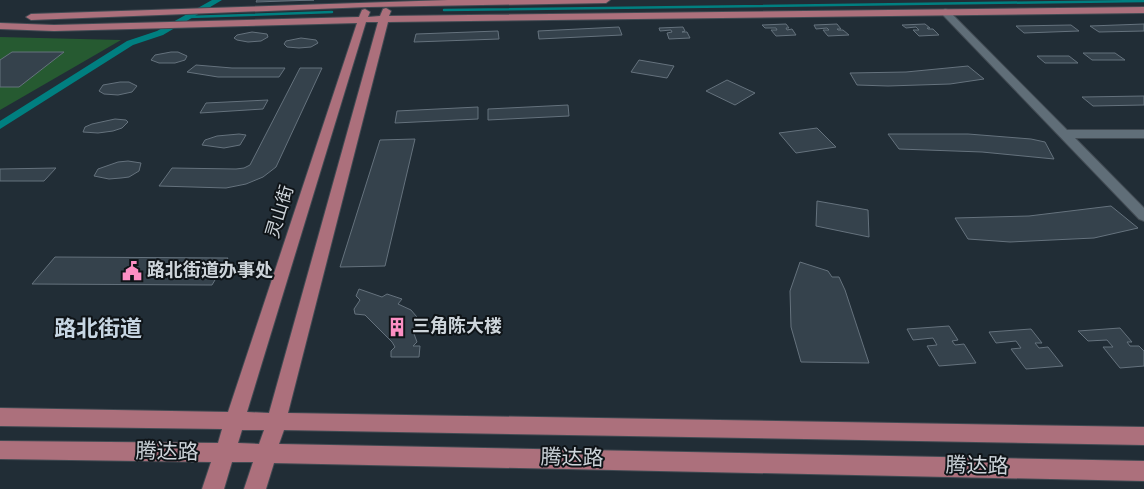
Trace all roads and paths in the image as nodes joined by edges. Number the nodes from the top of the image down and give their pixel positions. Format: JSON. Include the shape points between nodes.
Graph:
{"nodes":[{"id":1,"x":606,"y":0,"type":"edge"},
{"id":2,"x":368,"y":2,"type":"edge"},
{"id":3,"x":388,"y":2,"type":"edge"},
{"id":4,"x":1144,"y":10,"type":"edge"},
{"id":5,"x":945,"y":12,"type":"junction"},
{"id":6,"x":0,"y":18,"type":"edge"},
{"id":7,"x":361,"y":19,"type":"junction"},
{"id":8,"x":383,"y":19,"type":"junction"},
{"id":9,"x":0,"y":26,"type":"edge"},
{"id":10,"x":1064,"y":134,"type":"junction"},
{"id":11,"x":1144,"y":134,"type":"edge"},
{"id":12,"x":1144,"y":216,"type":"edge"},
{"id":13,"x":0,"y":417,"type":"edge"},
{"id":14,"x":236,"y":420,"type":"junction"},
{"id":15,"x":277,"y":420,"type":"junction"},
{"id":16,"x":1144,"y":436,"type":"edge"},
{"id":17,"x":0,"y":450,"type":"edge"},
{"id":18,"x":266,"y":453,"type":"junction"},
{"id":19,"x":225,"y":454,"type":"junction"},
{"id":20,"x":1144,"y":471,"type":"edge"},
{"id":21,"x":213,"y":489,"type":"edge"},
{"id":22,"x":255,"y":489,"type":"edge"}],
"edges":[{"from":1,"to":3,"type":"main road"},
{"from":2,"to":3,"type":"main road"},
{"from":2,"to":6,"type":"main road"},
{"from":2,"to":7,"type":"main road","name":"灵山街"},
{"from":3,"to":8,"type":"main road"},
{"from":4,"to":5,"type":"main road"},
{"from":5,"to":8,"type":"main road"},
{"from":5,"to":10,"type":"street"},
{"from":7,"to":8,"type":"main road"},
{"from":7,"to":9,"type":"main road","via":[[54,28]]},
{"from":7,"to":14,"type":"main road","name":"灵山街"},
{"from":8,"to":15,"type":"main road"},
{"from":10,"to":11,"type":"street"},
{"from":10,"to":12,"type":"street"},
{"from":13,"to":14,"type":"main road","name":"腾达路"},
{"from":14,"to":15,"type":"main road","name":"腾达路"},
{"from":14,"to":19,"type":"main road","name":"灵山街"},
{"from":15,"to":16,"type":"main road","name":"腾达路"},
{"from":15,"to":18,"type":"main road"},
{"from":17,"to":19,"type":"main road","name":"腾达路"},
{"from":18,"to":19,"type":"main road","name":"腾达路"},
{"from":18,"to":20,"type":"main road","name":"腾达路"},
{"from":18,"to":22,"type":"main road"},
{"from":19,"to":21,"type":"main road","name":"灵山街"}]}
